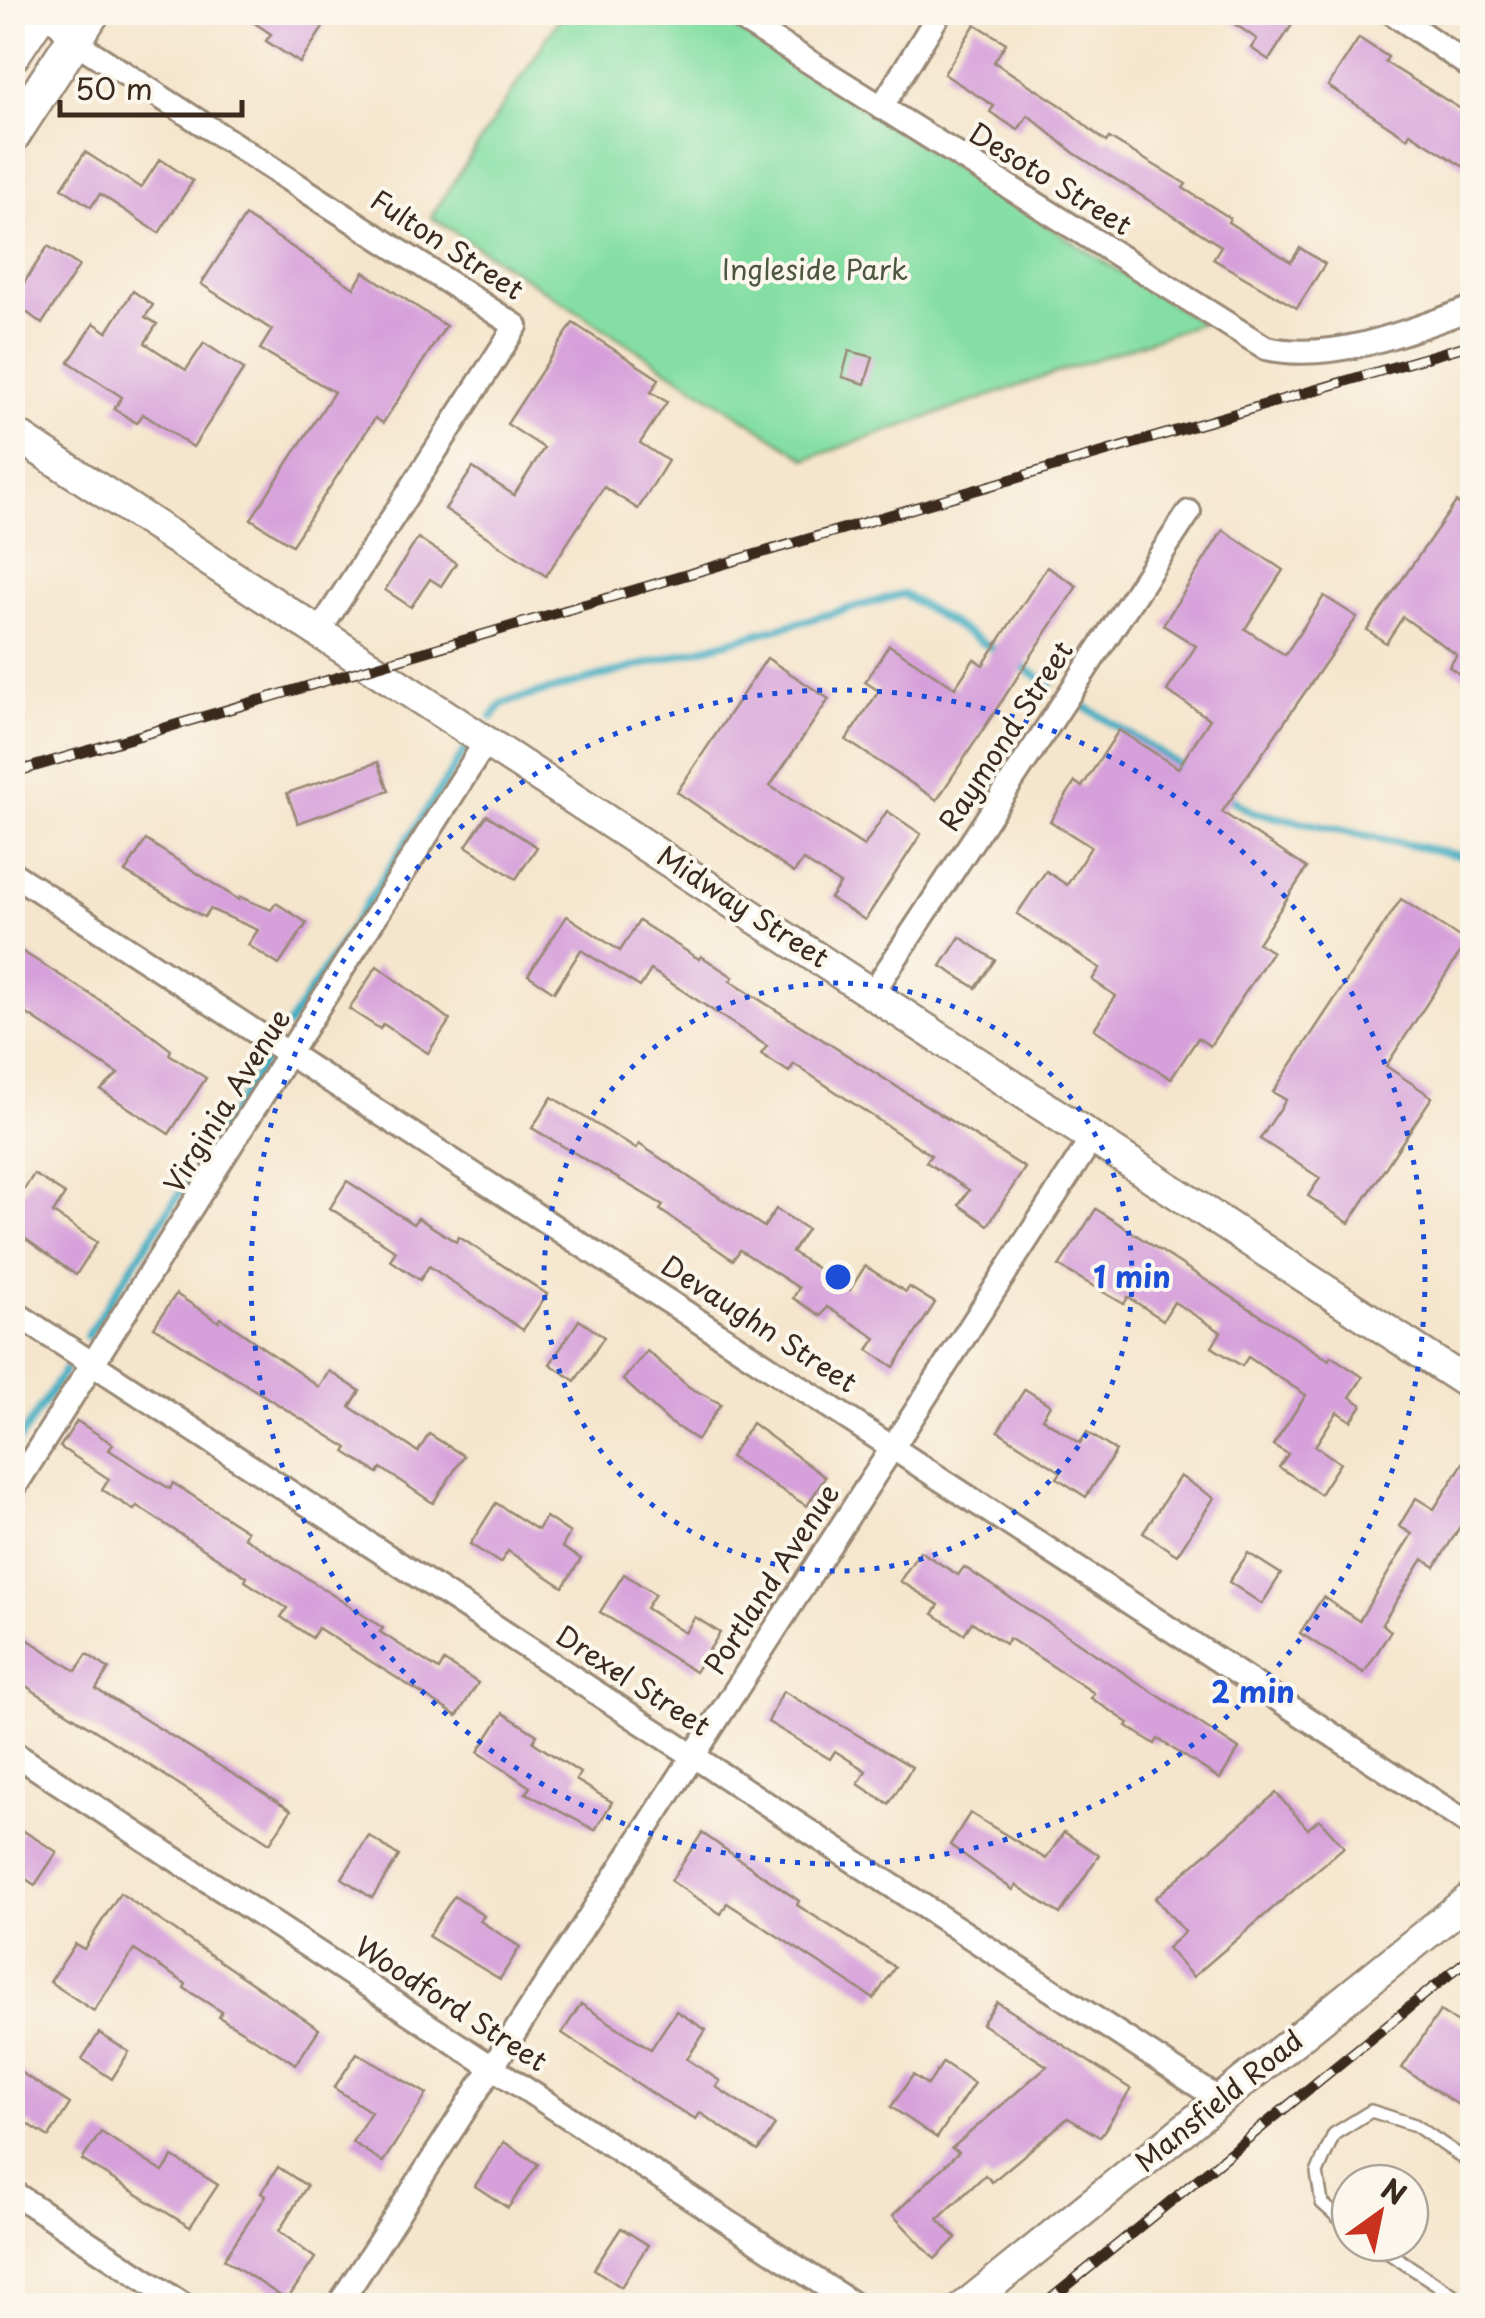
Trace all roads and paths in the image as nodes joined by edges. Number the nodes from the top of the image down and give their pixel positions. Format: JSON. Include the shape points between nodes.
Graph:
{"nodes":[{"id":1,"x":40,"y":12,"type":"edge"},
{"id":2,"x":48,"y":12,"type":"edge"},
{"id":3,"x":730,"y":12,"type":"edge"},
{"id":4,"x":940,"y":12,"type":"edge"},
{"id":5,"x":1391,"y":12,"type":"edge"},
{"id":6,"x":83,"y":27,"type":"edge"},
{"id":7,"x":12,"y":54,"type":"edge"},
{"id":8,"x":1472,"y":68,"type":"edge"},
{"id":9,"x":881,"y":108,"type":"junction"},
{"id":10,"x":12,"y":135,"type":"edge"},
{"id":11,"x":1472,"y":308,"type":"edge"},
{"id":12,"x":12,"y":432,"type":"edge"},
{"id":13,"x":1189,"y":512,"type":"dead end"},
{"id":14,"x":320,"y":630,"type":"junction"},
{"id":15,"x":487,"y":740,"type":"junction"},
{"id":16,"x":12,"y":873,"type":"edge"},
{"id":17,"x":873,"y":992,"type":"junction"},
{"id":18,"x":292,"y":1054,"type":"junction"},
{"id":19,"x":1093,"y":1137,"type":"junction"},
{"id":20,"x":12,"y":1312,"type":"edge"},
{"id":21,"x":95,"y":1365,"type":"junction"},
{"id":22,"x":1472,"y":1386,"type":"edge"},
{"id":23,"x":893,"y":1447,"type":"junction"},
{"id":24,"x":12,"y":1491,"type":"edge"},
{"id":25,"x":12,"y":1752,"type":"edge"},
{"id":26,"x":693,"y":1756,"type":"junction"},
{"id":27,"x":1472,"y":1826,"type":"edge"},
{"id":28,"x":1472,"y":1897,"type":"edge"},
{"id":29,"x":492,"y":2067,"type":"junction"},
{"id":30,"x":1220,"y":2100,"type":"junction"},
{"id":31,"x":1472,"y":2164,"type":"edge"},
{"id":32,"x":12,"y":2192,"type":"edge"},
{"id":33,"x":1330,"y":2210,"type":"edge"},
{"id":34,"x":1404,"y":2263,"type":"edge"},
{"id":35,"x":185,"y":2306,"type":"edge"},
{"id":36,"x":338,"y":2306,"type":"edge"},
{"id":37,"x":856,"y":2306,"type":"edge"},
{"id":38,"x":966,"y":2306,"type":"edge"},
{"id":39,"x":1471,"y":2306,"type":"edge"}],
"edges":[{"from":1,"to":7,"type":"main road"},
{"from":2,"to":6,"type":"street","name":"Fulton Street"},
{"from":3,"to":9,"type":"street","name":"Desoto Street"},
{"from":4,"to":9,"type":"street"},
{"from":5,"to":8,"type":"street"},
{"from":6,"to":10,"type":"main road"},
{"from":6,"to":14,"type":"street","name":"Fulton Street","via":[[516,326]]},
{"from":9,"to":11,"type":"street","name":"Desoto Street","via":[[1240,335],[1284,352],[1351,344]]},
{"from":12,"to":14,"type":"street","name":"Midway Street"},
{"from":13,"to":17,"type":"street","name":"Raymond Street"},
{"from":14,"to":15,"type":"street","name":"Midway Street"},
{"from":15,"to":17,"type":"street","name":"Midway Street"},
{"from":15,"to":18,"type":"street","name":"Virginia Avenue"},
{"from":16,"to":18,"type":"street","name":"Devaughn Street"},
{"from":17,"to":19,"type":"street","name":"Midway Street"},
{"from":18,"to":21,"type":"street","name":"Virginia Avenue"},
{"from":18,"to":23,"type":"street","name":"Devaughn Street"},
{"from":19,"to":22,"type":"street","name":"Midway Street"},
{"from":19,"to":23,"type":"street","name":"Portland Avenue"},
{"from":20,"to":21,"type":"street","name":"Drexel Street"},
{"from":21,"to":24,"type":"street","name":"Virginia Avenue"},
{"from":21,"to":26,"type":"street","name":"Drexel Street"},
{"from":23,"to":26,"type":"street","name":"Portland Avenue"},
{"from":23,"to":27,"type":"street","name":"Devaughn Street"},
{"from":25,"to":29,"type":"street","name":"Woodford Street"},
{"from":26,"to":29,"type":"street","name":"Portland Avenue"},
{"from":26,"to":30,"type":"street","name":"Drexel Street"},
{"from":28,"to":30,"type":"street","name":"Mansfield Road"},
{"from":29,"to":36,"type":"street","name":"Portland Avenue"},
{"from":29,"to":37,"type":"street","name":"Woodford Street"},
{"from":30,"to":38,"type":"street","name":"Mansfield Road"},
{"from":31,"to":33,"type":"lane","via":[[1415,2125],[1371,2111],[1334,2134],[1317,2173],[1322,2203]]},
{"from":32,"to":35,"type":"street"},
{"from":34,"to":39,"type":"lane"}]}
